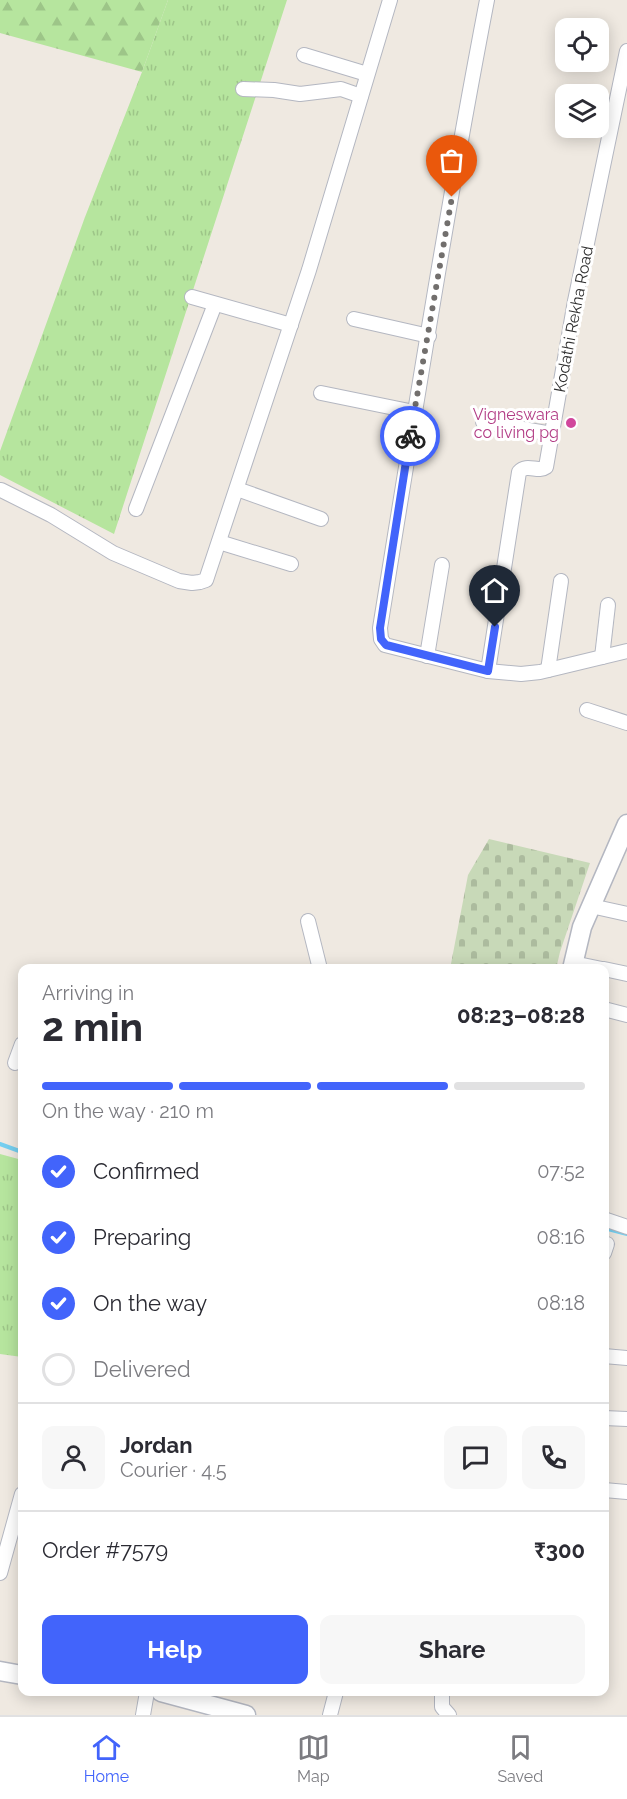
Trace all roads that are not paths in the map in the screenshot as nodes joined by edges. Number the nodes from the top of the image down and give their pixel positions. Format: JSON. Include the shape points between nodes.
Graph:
{"nodes":[{"id":1,"x":390,"y":0,"type":"edge"},
{"id":2,"x":487,"y":0,"type":"edge"},
{"id":3,"x":627,"y":51,"type":"edge"},
{"id":4,"x":304,"y":55,"type":"dead end"},
{"id":5,"x":368,"y":74,"type":"junction"},
{"id":6,"x":243,"y":89,"type":"dead end"},
{"id":7,"x":361,"y":96,"type":"junction"},
{"id":8,"x":192,"y":297,"type":"dead end"},
{"id":9,"x":215,"y":304,"type":"junction"},
{"id":10,"x":354,"y":320,"type":"dead end"},
{"id":11,"x":291,"y":325,"type":"junction"},
{"id":12,"x":429,"y":336,"type":"junction"},
{"id":13,"x":321,"y":393,"type":"dead end"},
{"id":14,"x":414,"y":412,"type":"junction"},
{"id":15,"x":483,"y":422,"type":"dead end"},
{"id":16,"x":552,"y":434,"type":"junction"},
{"id":17,"x":237,"y":489,"type":"junction"},
{"id":18,"x":1,"y":490,"type":"edge"},
{"id":19,"x":136,"y":509,"type":"dead end"},
{"id":20,"x":321,"y":519,"type":"dead end"},
{"id":21,"x":219,"y":542,"type":"junction"},
{"id":22,"x":291,"y":564,"type":"dead end"},
{"id":23,"x":442,"y":565,"type":"dead end"},
{"id":24,"x":561,"y":581,"type":"dead end"},
{"id":25,"x":608,"y":605,"type":"dead end"},
{"id":26,"x":627,"y":651,"type":"edge"},
{"id":27,"x":427,"y":656,"type":"junction"},
{"id":28,"x":602,"y":657,"type":"junction"},
{"id":29,"x":548,"y":670,"type":"junction"},
{"id":30,"x":488,"y":671,"type":"junction"},
{"id":31,"x":587,"y":710,"type":"dead end"},
{"id":32,"x":627,"y":723,"type":"edge"},
{"id":33,"x":627,"y":826,"type":"edge"},
{"id":34,"x":591,"y":906,"type":"junction"},
{"id":35,"x":627,"y":914,"type":"edge"},
{"id":36,"x":308,"y":921,"type":"dead end"},
{"id":37,"x":319,"y":964,"type":"edge"},
{"id":38,"x":573,"y":964,"type":"edge"},
{"id":39,"x":609,"y":970,"type":"edge"},
{"id":40,"x":627,"y":974,"type":"edge"},
{"id":41,"x":609,"y":1011,"type":"edge"},
{"id":42,"x":627,"y":1015,"type":"edge"},
{"id":43,"x":18,"y":1055,"type":"edge"},
{"id":44,"x":15,"y":1063,"type":"dead end"},
{"id":45,"x":609,"y":1221,"type":"edge"},
{"id":46,"x":627,"y":1227,"type":"edge"},
{"id":47,"x":609,"y":1356,"type":"edge"},
{"id":48,"x":627,"y":1358,"type":"edge"},
{"id":49,"x":609,"y":1418,"type":"edge"},
{"id":50,"x":627,"y":1419,"type":"edge"},
{"id":51,"x":609,"y":1490,"type":"edge"},
{"id":52,"x":627,"y":1492,"type":"edge"},
{"id":53,"x":18,"y":1508,"type":"edge"},
{"id":54,"x":0,"y":1573,"type":"edge"},
{"id":55,"x":0,"y":1671,"type":"edge"},
{"id":56,"x":18,"y":1675,"type":"edge"},
{"id":57,"x":146,"y":1696,"type":"edge"},
{"id":58,"x":335,"y":1696,"type":"edge"},
{"id":59,"x":442,"y":1696,"type":"edge"},
{"id":60,"x":201,"y":1697,"type":"edge"},
{"id":61,"x":143,"y":1715,"type":"edge"},
{"id":62,"x":246,"y":1715,"type":"edge"},
{"id":63,"x":330,"y":1715,"type":"edge"},
{"id":64,"x":449,"y":1715,"type":"edge"}],
"edges":[{"from":1,"to":5,"type":"street"},
{"from":2,"to":12,"type":"street"},
{"from":3,"to":16,"type":"street","name":"Kodathi Rekha Road"},
{"from":4,"to":5,"type":"street"},
{"from":5,"to":7,"type":"street"},
{"from":6,"to":7,"type":"street","via":[[300,94],[341,89]]},
{"from":7,"to":11,"type":"street"},
{"from":8,"to":9,"type":"street"},
{"from":9,"to":11,"type":"street"},
{"from":9,"to":19,"type":"street"},
{"from":10,"to":12,"type":"street"},
{"from":11,"to":17,"type":"street"},
{"from":12,"to":14,"type":"street"},
{"from":13,"to":14,"type":"street"},
{"from":14,"to":27,"type":"street","via":[[380,628],[386,645]]},
{"from":15,"to":16,"type":"street"},
{"from":16,"to":30,"type":"street","name":"Kodathi Rekha Road","via":[[546,467],[519,472]]},
{"from":17,"to":20,"type":"street"},
{"from":17,"to":21,"type":"street"},
{"from":18,"to":21,"type":"street","via":[[113,552],[179,581],[206,580]]},
{"from":21,"to":22,"type":"street"},
{"from":23,"to":27,"type":"street"},
{"from":24,"to":29,"type":"street"},
{"from":25,"to":28,"type":"street"},
{"from":26,"to":28,"type":"street"},
{"from":27,"to":30,"type":"street"},
{"from":28,"to":29,"type":"street"},
{"from":29,"to":30,"type":"street","via":[[521,674]]},
{"from":31,"to":32,"type":"street"},
{"from":33,"to":34,"type":"street"},
{"from":34,"to":35,"type":"street"},
{"from":34,"to":38,"type":"street"},
{"from":36,"to":37,"type":"street"},
{"from":39,"to":40,"type":"street"},
{"from":41,"to":42,"type":"street"},
{"from":43,"to":44,"type":"street"},
{"from":45,"to":46,"type":"street"},
{"from":47,"to":48,"type":"street"},
{"from":49,"to":50,"type":"street"},
{"from":51,"to":52,"type":"street"},
{"from":53,"to":54,"type":"street"},
{"from":55,"to":56,"type":"street"},
{"from":57,"to":61,"type":"street"},
{"from":58,"to":63,"type":"street"},
{"from":59,"to":64,"type":"street","via":[[442,1707]]},
{"from":60,"to":62,"type":"street"}]}
